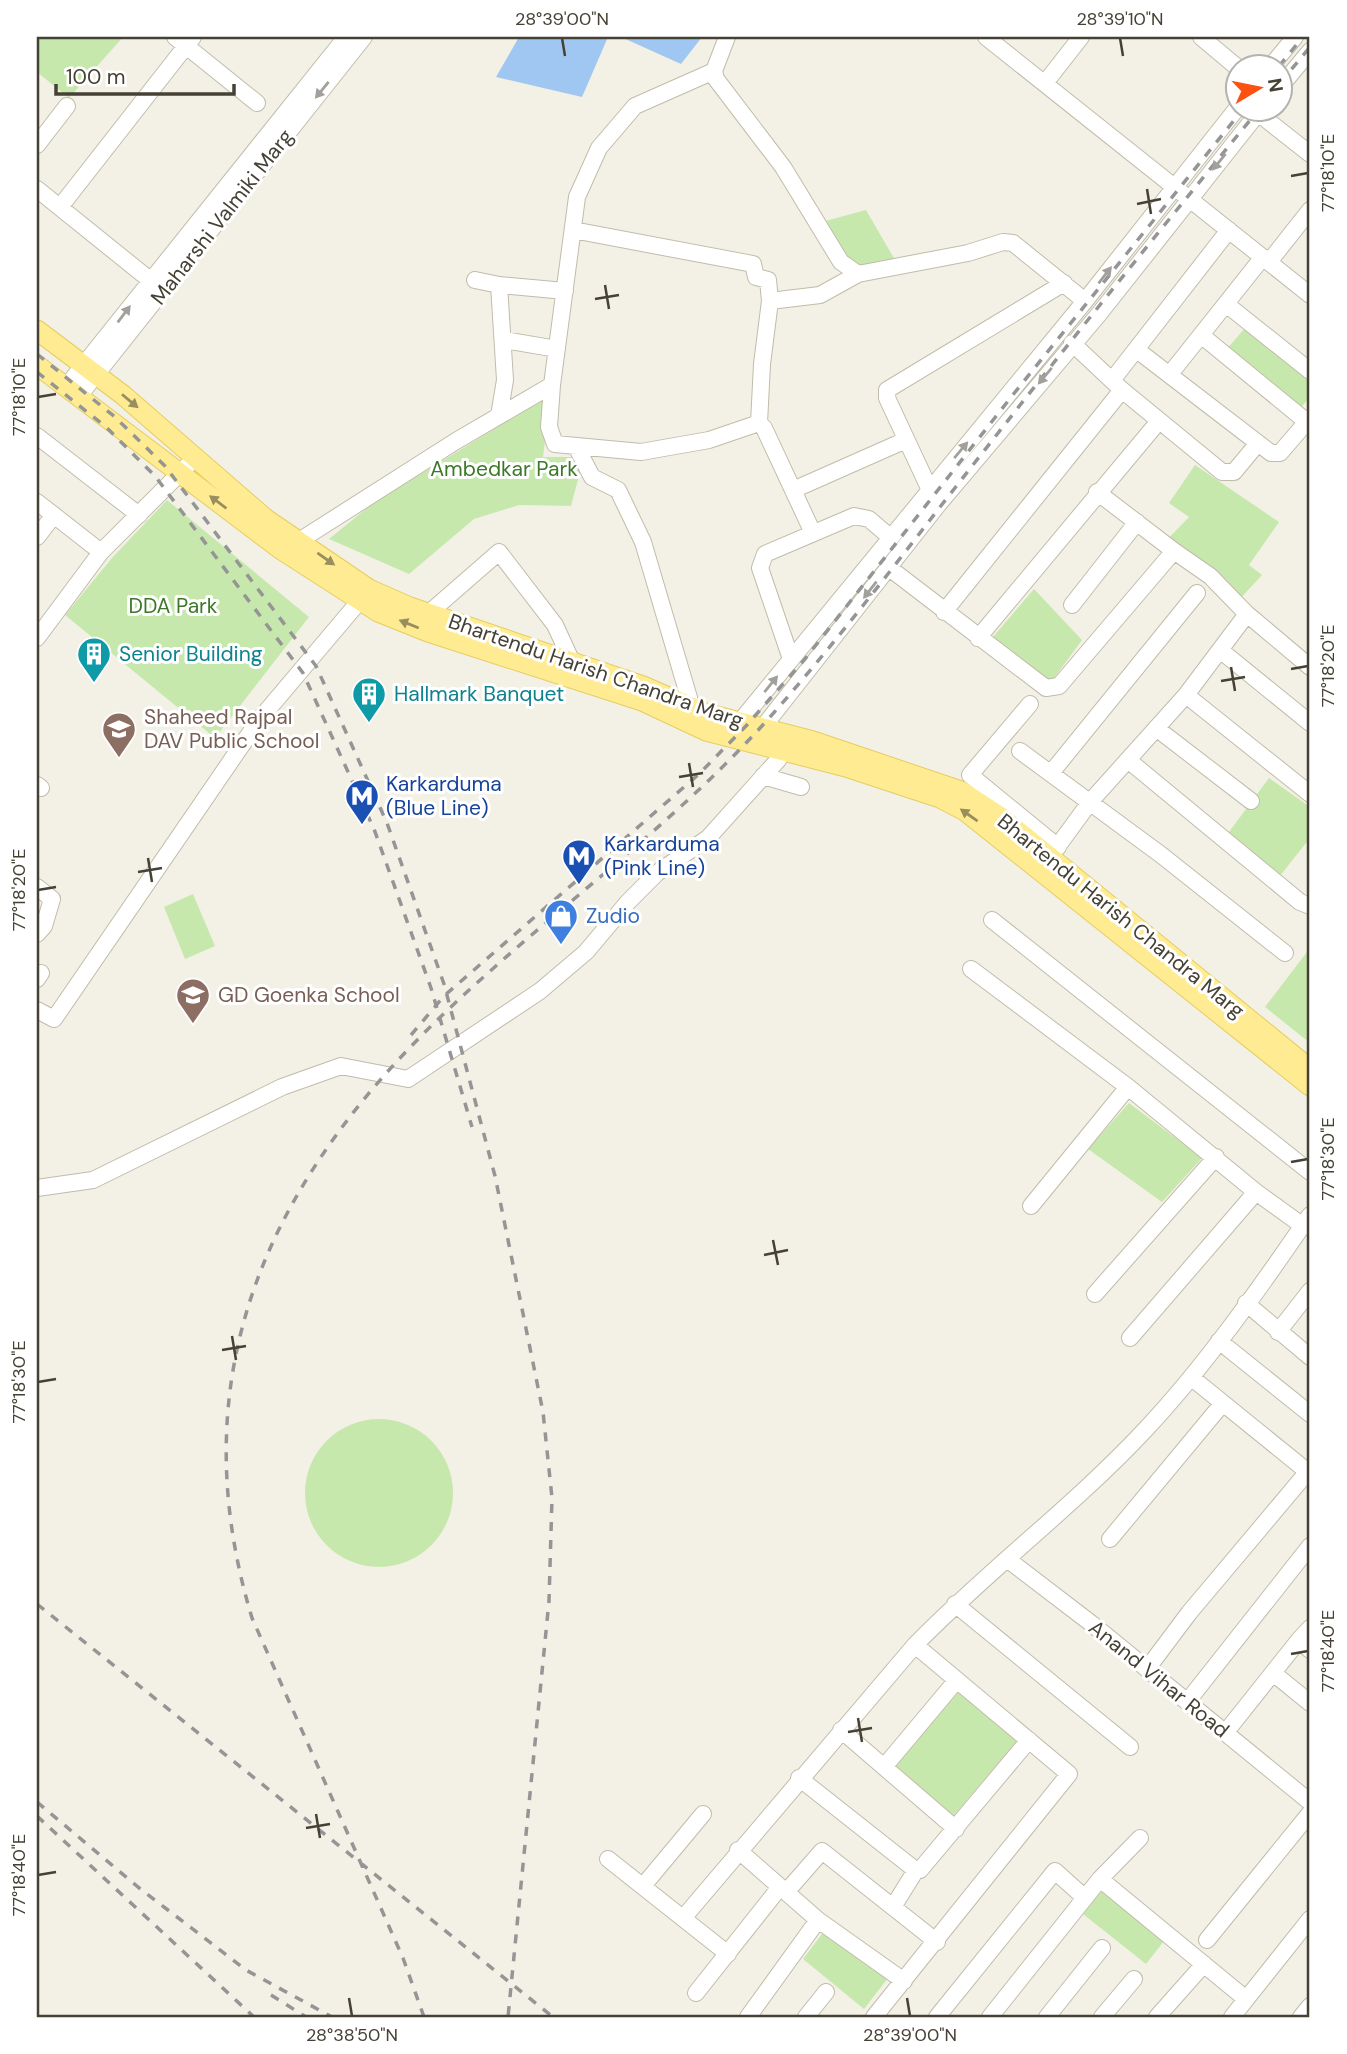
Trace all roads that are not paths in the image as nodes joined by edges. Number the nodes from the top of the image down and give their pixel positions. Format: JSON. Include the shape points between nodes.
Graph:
{"nodes":[{"id":1,"x":346,"y":37,"type":"edge"},
{"id":2,"x":364,"y":37,"type":"edge"},
{"id":3,"x":727,"y":37,"type":"edge"},
{"id":4,"x":986,"y":37,"type":"edge"},
{"id":5,"x":1081,"y":37,"type":"edge"},
{"id":6,"x":1201,"y":37,"type":"edge"},
{"id":7,"x":1295,"y":37,"type":"edge"},
{"id":8,"x":185,"y":39,"type":"edge"},
{"id":9,"x":1310,"y":51,"type":"edge"},
{"id":10,"x":1283,"y":52,"type":"edge"},
{"id":11,"x":1224,"y":56,"type":"edge"},
{"id":12,"x":1294,"y":70,"type":"edge"},
{"id":13,"x":714,"y":71,"type":"junction"},
{"id":14,"x":1045,"y":83,"type":"junction"},
{"id":15,"x":257,"y":103,"type":"dead end"},
{"id":16,"x":67,"y":106,"type":"dead end"},
{"id":17,"x":1226,"y":122,"type":"edge"},
{"id":18,"x":1251,"y":122,"type":"edge"},
{"id":19,"x":1273,"y":122,"type":"edge"},
{"id":20,"x":37,"y":145,"type":"edge"},
{"id":21,"x":1310,"y":154,"type":"edge"},
{"id":22,"x":1175,"y":186,"type":"junction"},
{"id":23,"x":37,"y":189,"type":"edge"},
{"id":24,"x":1191,"y":197,"type":"junction"},
{"id":25,"x":60,"y":207,"type":"junction"},
{"id":26,"x":1310,"y":209,"type":"edge"},
{"id":27,"x":573,"y":230,"type":"junction"},
{"id":28,"x":1229,"y":230,"type":"junction"},
{"id":29,"x":1266,"y":260,"type":"junction"},
{"id":30,"x":858,"y":274,"type":"junction"},
{"id":31,"x":150,"y":280,"type":"junction"},
{"id":32,"x":475,"y":280,"type":"dead end"},
{"id":33,"x":1064,"y":283,"type":"junction"},
{"id":34,"x":499,"y":285,"type":"junction"},
{"id":35,"x":565,"y":291,"type":"junction"},
{"id":36,"x":1310,"y":295,"type":"edge"},
{"id":37,"x":770,"y":301,"type":"junction"},
{"id":38,"x":1085,"y":301,"type":"junction"},
{"id":39,"x":1226,"y":304,"type":"junction"},
{"id":40,"x":37,"y":330,"type":"edge"},
{"id":41,"x":1201,"y":335,"type":"junction"},
{"id":42,"x":504,"y":340,"type":"junction"},
{"id":43,"x":1072,"y":343,"type":"junction"},
{"id":44,"x":557,"y":349,"type":"junction"},
{"id":45,"x":1137,"y":350,"type":"junction"},
{"id":46,"x":37,"y":365,"type":"edge"},
{"id":47,"x":91,"y":370,"type":"junction"},
{"id":48,"x":1310,"y":371,"type":"edge"},
{"id":49,"x":1170,"y":374,"type":"junction"},
{"id":50,"x":552,"y":385,"type":"junction"},
{"id":51,"x":1117,"y":385,"type":"junction"},
{"id":52,"x":72,"y":392,"type":"junction"},
{"id":53,"x":499,"y":416,"type":"junction"},
{"id":54,"x":1309,"y":420,"type":"edge"},
{"id":55,"x":1159,"y":421,"type":"junction"},
{"id":56,"x":760,"y":424,"type":"junction"},
{"id":57,"x":37,"y":436,"type":"edge"},
{"id":58,"x":906,"y":440,"type":"junction"},
{"id":59,"x":1258,"y":443,"type":"junction"},
{"id":60,"x":577,"y":448,"type":"junction"},
{"id":61,"x":194,"y":456,"type":"junction"},
{"id":62,"x":181,"y":474,"type":"junction"},
{"id":63,"x":929,"y":488,"type":"junction"},
{"id":64,"x":793,"y":491,"type":"junction"},
{"id":65,"x":1097,"y":492,"type":"junction"},
{"id":66,"x":37,"y":502,"type":"edge"},
{"id":67,"x":54,"y":515,"type":"junction"},
{"id":68,"x":139,"y":515,"type":"junction"},
{"id":69,"x":1136,"y":522,"type":"junction"},
{"id":70,"x":813,"y":533,"type":"junction"},
{"id":71,"x":37,"y":537,"type":"edge"},
{"id":72,"x":890,"y":537,"type":"junction"},
{"id":73,"x":299,"y":541,"type":"junction"},
{"id":74,"x":1174,"y":551,"type":"junction"},
{"id":75,"x":101,"y":552,"type":"junction"},
{"id":76,"x":888,"y":567,"type":"junction"},
{"id":77,"x":1197,"y":593,"type":"dead end"},
{"id":78,"x":365,"y":595,"type":"junction"},
{"id":79,"x":1072,"y":605,"type":"dead end"},
{"id":80,"x":944,"y":612,"type":"junction"},
{"id":81,"x":429,"y":613,"type":"junction"},
{"id":82,"x":1247,"y":614,"type":"junction"},
{"id":83,"x":37,"y":638,"type":"edge"},
{"id":84,"x":978,"y":638,"type":"junction"},
{"id":85,"x":1220,"y":650,"type":"junction"},
{"id":86,"x":791,"y":659,"type":"junction"},
{"id":87,"x":572,"y":662,"type":"junction"},
{"id":88,"x":1310,"y":667,"type":"edge"},
{"id":89,"x":1186,"y":695,"type":"junction"},
{"id":90,"x":1030,"y":704,"type":"dead end"},
{"id":91,"x":692,"y":708,"type":"junction"},
{"id":92,"x":1310,"y":723,"type":"edge"},
{"id":93,"x":1156,"y":728,"type":"junction"},
{"id":94,"x":733,"y":729,"type":"junction"},
{"id":95,"x":756,"y":735,"type":"junction"},
{"id":96,"x":788,"y":743,"type":"junction"},
{"id":97,"x":1020,"y":751,"type":"dead end"},
{"id":98,"x":1128,"y":760,"type":"junction"},
{"id":99,"x":1051,"y":773,"type":"junction"},
{"id":100,"x":763,"y":776,"type":"junction"},
{"id":101,"x":801,"y":788,"type":"dead end"},
{"id":102,"x":1310,"y":794,"type":"edge"},
{"id":103,"x":1251,"y":801,"type":"dead end"},
{"id":104,"x":1090,"y":802,"type":"junction"},
{"id":105,"x":1050,"y":858,"type":"junction"},
{"id":106,"x":37,"y":887,"type":"edge"},
{"id":107,"x":1310,"y":906,"type":"edge"},
{"id":108,"x":992,"y":920,"type":"dead end"},
{"id":109,"x":37,"y":934,"type":"edge"},
{"id":110,"x":1285,"y":953,"type":"dead end"},
{"id":111,"x":971,"y":969,"type":"dead end"},
{"id":112,"x":37,"y":1010,"type":"edge"},
{"id":113,"x":1310,"y":1069,"type":"edge"},
{"id":114,"x":1310,"y":1086,"type":"edge"},
{"id":115,"x":1128,"y":1087,"type":"junction"},
{"id":116,"x":1216,"y":1157,"type":"junction"},
{"id":117,"x":1310,"y":1172,"type":"edge"},
{"id":118,"x":37,"y":1188,"type":"edge"},
{"id":119,"x":1256,"y":1192,"type":"junction"},
{"id":120,"x":1031,"y":1206,"type":"dead end"},
{"id":121,"x":1307,"y":1221,"type":"edge"},
{"id":122,"x":1310,"y":1291,"type":"edge"},
{"id":123,"x":1096,"y":1294,"type":"dead end"},
{"id":124,"x":1246,"y":1303,"type":"junction"},
{"id":125,"x":1278,"y":1332,"type":"junction"},
{"id":126,"x":1130,"y":1338,"type":"dead end"},
{"id":127,"x":1219,"y":1341,"type":"junction"},
{"id":128,"x":1310,"y":1357,"type":"edge"},
{"id":129,"x":1192,"y":1378,"type":"junction"},
{"id":130,"x":1223,"y":1404,"type":"junction"},
{"id":131,"x":1310,"y":1414,"type":"edge"},
{"id":132,"x":1309,"y":1471,"type":"edge"},
{"id":133,"x":1110,"y":1539,"type":"dead end"},
{"id":134,"x":1310,"y":1546,"type":"edge"},
{"id":135,"x":1007,"y":1559,"type":"junction"},
{"id":136,"x":954,"y":1604,"type":"junction"},
{"id":137,"x":1306,"y":1639,"type":"edge"},
{"id":138,"x":915,"y":1645,"type":"junction"},
{"id":139,"x":1147,"y":1669,"type":"junction"},
{"id":140,"x":1273,"y":1673,"type":"junction"},
{"id":141,"x":956,"y":1681,"type":"junction"},
{"id":142,"x":1187,"y":1702,"type":"junction"},
{"id":143,"x":1310,"y":1703,"type":"edge"},
{"id":144,"x":841,"y":1730,"type":"junction"},
{"id":145,"x":1225,"y":1733,"type":"junction"},
{"id":146,"x":1029,"y":1740,"type":"junction"},
{"id":147,"x":1130,"y":1747,"type":"dead end"},
{"id":148,"x":884,"y":1767,"type":"junction"},
{"id":149,"x":799,"y":1778,"type":"junction"},
{"id":150,"x":1310,"y":1801,"type":"edge"},
{"id":151,"x":1310,"y":1813,"type":"edge"},
{"id":152,"x":703,"y":1814,"type":"dead end"},
{"id":153,"x":956,"y":1829,"type":"junction"},
{"id":154,"x":1140,"y":1838,"type":"dead end"},
{"id":155,"x":738,"y":1850,"type":"junction"},
{"id":156,"x":608,"y":1859,"type":"dead end"},
{"id":157,"x":916,"y":1870,"type":"junction"},
{"id":158,"x":1100,"y":1879,"type":"junction"},
{"id":159,"x":643,"y":1886,"type":"junction"},
{"id":160,"x":783,"y":1889,"type":"junction"},
{"id":161,"x":1085,"y":1898,"type":"junction"},
{"id":162,"x":893,"y":1907,"type":"junction"},
{"id":163,"x":684,"y":1917,"type":"junction"},
{"id":164,"x":1310,"y":1919,"type":"edge"},
{"id":165,"x":818,"y":1920,"type":"junction"},
{"id":166,"x":1208,"y":1940,"type":"dead end"},
{"id":167,"x":937,"y":1942,"type":"junction"},
{"id":168,"x":1102,"y":1948,"type":"dead end"},
{"id":169,"x":728,"y":1954,"type":"junction"},
{"id":170,"x":1204,"y":1964,"type":"junction"},
{"id":171,"x":1134,"y":1979,"type":"dead end"},
{"id":172,"x":904,"y":1981,"type":"junction"},
{"id":173,"x":826,"y":1992,"type":"dead end"},
{"id":174,"x":696,"y":1993,"type":"dead end"},
{"id":175,"x":1246,"y":1999,"type":"junction"},
{"id":176,"x":1310,"y":2006,"type":"edge"},
{"id":177,"x":748,"y":2017,"type":"edge"},
{"id":178,"x":806,"y":2017,"type":"edge"},
{"id":179,"x":874,"y":2017,"type":"edge"},
{"id":180,"x":937,"y":2017,"type":"edge"},
{"id":181,"x":990,"y":2017,"type":"edge"},
{"id":182,"x":1047,"y":2017,"type":"edge"},
{"id":183,"x":1102,"y":2017,"type":"edge"},
{"id":184,"x":1157,"y":2017,"type":"edge"},
{"id":185,"x":1232,"y":2017,"type":"edge"},
{"id":186,"x":1301,"y":2017,"type":"edge"}],
"edges":[{"from":1,"to":31,"type":"street","name":"Maharshi Valmiki Marg"},
{"from":2,"to":47,"type":"street","name":"Maharshi Valmiki Marg","one_way":true},
{"from":3,"to":13,"type":"street"},
{"from":4,"to":14,"type":"street"},
{"from":5,"to":14,"type":"street"},
{"from":6,"to":11,"type":"street"},
{"from":7,"to":10,"type":"street"},
{"from":8,"to":15,"type":"street"},
{"from":8,"to":25,"type":"street"},
{"from":9,"to":12,"type":"street"},
{"from":13,"to":27,"type":"street","via":[[635,106],[617,126],[599,148],[577,197]]},
{"from":13,"to":30,"type":"street","via":[[720,86],[783,167],[841,262]]},
{"from":14,"to":22,"type":"street"},
{"from":16,"to":20,"type":"street"},
{"from":17,"to":22,"type":"street"},
{"from":18,"to":24,"type":"street","one_way":true},
{"from":19,"to":21,"type":"street"},
{"from":22,"to":24,"type":"street"},
{"from":38,"to":22,"type":"street","one_way":true},
{"from":23,"to":25,"type":"street"},
{"from":24,"to":28,"type":"street"},
{"from":24,"to":43,"type":"street"},
{"from":25,"to":31,"type":"street"},
{"from":26,"to":29,"type":"street"},
{"from":27,"to":35,"type":"street"},
{"from":27,"to":37,"type":"street","via":[[753,264],[756,278],[768,280]]},
{"from":28,"to":29,"type":"street"},
{"from":28,"to":45,"type":"street"},
{"from":29,"to":36,"type":"street"},
{"from":29,"to":39,"type":"street"},
{"from":30,"to":33,"type":"street","via":[[1003,242],[1022,247]]},
{"from":30,"to":37,"type":"street","via":[[820,295]]},
{"from":47,"to":31,"type":"street","name":"Maharshi Valmiki Marg","one_way":true},
{"from":32,"to":34,"type":"street"},
{"from":33,"to":38,"type":"street"},
{"from":33,"to":58,"type":"street","via":[[889,387],[887,398]]},
{"from":34,"to":35,"type":"street"},
{"from":34,"to":42,"type":"street"},
{"from":35,"to":44,"type":"street"},
{"from":37,"to":56,"type":"street"},
{"from":63,"to":38,"type":"street","one_way":true},
{"from":39,"to":41,"type":"street"},
{"from":39,"to":48,"type":"street"},
{"from":40,"to":47,"type":"main road","name":"Bhartendu Harish Chandra Marg"},
{"from":41,"to":49,"type":"street"},
{"from":41,"to":54,"type":"street"},
{"from":42,"to":44,"type":"street"},
{"from":42,"to":53,"type":"street","via":[[505,380]]},
{"from":43,"to":51,"type":"street"},
{"from":43,"to":76,"type":"street","one_way":true},
{"from":44,"to":50,"type":"street"},
{"from":45,"to":49,"type":"street"},
{"from":45,"to":51,"type":"street"},
{"from":46,"to":52,"type":"main road","name":"Bhartendu Harish Chandra Marg"},
{"from":47,"to":52,"type":"street","name":"Maharshi Valmiki Marg"},
{"from":47,"to":61,"type":"main road","name":"Bhartendu Harish Chandra Marg","one_way":true},
{"from":49,"to":59,"type":"street"},
{"from":50,"to":53,"type":"street"},
{"from":50,"to":60,"type":"street","via":[[550,437],[555,444]]},
{"from":51,"to":55,"type":"street"},
{"from":51,"to":80,"type":"street"},
{"from":52,"to":62,"type":"main road","name":"Bhartendu Harish Chandra Marg"},
{"from":53,"to":73,"type":"street"},
{"from":54,"to":59,"type":"street","via":[[1279,453]]},
{"from":55,"to":59,"type":"street","via":[[1226,474],[1240,467]]},
{"from":55,"to":65,"type":"street"},
{"from":56,"to":60,"type":"street","via":[[709,440],[641,452]]},
{"from":56,"to":64,"type":"street"},
{"from":57,"to":68,"type":"street"},
{"from":58,"to":63,"type":"street"},
{"from":58,"to":64,"type":"street"},
{"from":60,"to":91,"type":"street","via":[[592,477],[618,490],[643,542]]},
{"from":61,"to":62,"type":"street"},
{"from":61,"to":73,"type":"main road","name":"Bhartendu Harish Chandra Marg","via":[[266,519]]},
{"from":62,"to":68,"type":"street"},
{"from":78,"to":62,"type":"main road","name":"Bhartendu Harish Chandra Marg","one_way":true,"via":[[280,549]]},
{"from":63,"to":72,"type":"street"},
{"from":64,"to":70,"type":"street"},
{"from":65,"to":69,"type":"street"},
{"from":65,"to":84,"type":"street"},
{"from":66,"to":67,"type":"street"},
{"from":67,"to":71,"type":"street"},
{"from":67,"to":75,"type":"street"},
{"from":68,"to":75,"type":"street"},
{"from":69,"to":74,"type":"street"},
{"from":69,"to":79,"type":"street"},
{"from":70,"to":72,"type":"street","via":[[862,516]]},
{"from":70,"to":86,"type":"street","via":[[765,554],[760,563]]},
{"from":72,"to":86,"type":"street"},
{"from":73,"to":78,"type":"main road","name":"Bhartendu Harish Chandra Marg","one_way":true},
{"from":74,"to":82,"type":"street","via":[[1210,576]]},
{"from":74,"to":84,"type":"street","via":[[1059,686],[1046,688]]},
{"from":75,"to":83,"type":"street"},
{"from":76,"to":80,"type":"street"},
{"from":76,"to":95,"type":"street","one_way":true},
{"from":77,"to":99,"type":"street"},
{"from":78,"to":81,"type":"main road","name":"Bhartendu Harish Chandra Marg"},
{"from":94,"to":78,"type":"main road","name":"Bhartendu Harish Chandra Marg","one_way":true,"via":[[706,731],[642,701],[428,632],[378,612]]},
{"from":78,"to":112,"type":"street","via":[[259,720],[54,1019]]},
{"from":80,"to":84,"type":"street"},
{"from":81,"to":87,"type":"main road","name":"Bhartendu Harish Chandra Marg"},
{"from":81,"to":87,"type":"street","via":[[499,552],[555,625]]},
{"from":82,"to":85,"type":"street"},
{"from":82,"to":88,"type":"street"},
{"from":85,"to":89,"type":"street"},
{"from":85,"to":92,"type":"street"},
{"from":94,"to":86,"type":"street","one_way":true},
{"from":87,"to":91,"type":"main road","name":"Bhartendu Harish Chandra Marg"},
{"from":89,"to":93,"type":"street"},
{"from":89,"to":102,"type":"street"},
{"from":90,"to":105,"type":"street","via":[[970,775]]},
{"from":91,"to":94,"type":"main road","name":"Bhartendu Harish Chandra Marg"},
{"from":93,"to":98,"type":"street"},
{"from":93,"to":103,"type":"street"},
{"from":94,"to":95,"type":"main road","name":"Bhartendu Harish Chandra Marg"},
{"from":95,"to":96,"type":"main road","name":"Bhartendu Harish Chandra Marg"},
{"from":96,"to":100,"type":"street"},
{"from":96,"to":105,"type":"main road","name":"Bhartendu Harish Chandra Marg","via":[[940,798]]},
{"from":97,"to":99,"type":"street"},
{"from":98,"to":104,"type":"street"},
{"from":98,"to":107,"type":"street"},
{"from":99,"to":104,"type":"street"},
{"from":100,"to":101,"type":"street"},
{"from":100,"to":118,"type":"street","via":[[708,838],[657,873],[586,953],[531,998],[408,1079],[341,1066],[282,1087],[93,1180]]},
{"from":104,"to":105,"type":"street"},
{"from":104,"to":110,"type":"street"},
{"from":105,"to":113,"type":"main road","name":"Bhartendu Harish Chandra Marg"},
{"from":105,"to":114,"type":"main road","name":"Bhartendu Harish Chandra Marg"},
{"from":106,"to":109,"type":"street","via":[[52,899]]},
{"from":108,"to":117,"type":"street"},
{"from":111,"to":115,"type":"street"},
{"from":115,"to":116,"type":"street"},
{"from":115,"to":120,"type":"street"},
{"from":116,"to":119,"type":"street"},
{"from":116,"to":123,"type":"street"},
{"from":119,"to":121,"type":"street"},
{"from":119,"to":126,"type":"street"},
{"from":121,"to":124,"type":"street"},
{"from":122,"to":125,"type":"street"},
{"from":124,"to":125,"type":"street"},
{"from":124,"to":127,"type":"street"},
{"from":125,"to":128,"type":"street"},
{"from":127,"to":129,"type":"street"},
{"from":127,"to":131,"type":"street"},
{"from":129,"to":130,"type":"street"},
{"from":129,"to":135,"type":"street","via":[[1120,1456]]},
{"from":130,"to":132,"type":"street"},
{"from":130,"to":133,"type":"street"},
{"from":132,"to":139,"type":"street"},
{"from":134,"to":142,"type":"street"},
{"from":135,"to":136,"type":"street"},
{"from":135,"to":139,"type":"street","name":"Anand Vihar Road"},
{"from":136,"to":138,"type":"street"},
{"from":136,"to":147,"type":"street"},
{"from":137,"to":140,"type":"street"},
{"from":138,"to":141,"type":"street"},
{"from":138,"to":144,"type":"street"},
{"from":139,"to":142,"type":"street","name":"Anand Vihar Road"},
{"from":140,"to":143,"type":"street"},
{"from":140,"to":145,"type":"street"},
{"from":141,"to":146,"type":"street"},
{"from":141,"to":148,"type":"street"},
{"from":142,"to":145,"type":"street","name":"Anand Vihar Road"},
{"from":144,"to":148,"type":"street"},
{"from":144,"to":149,"type":"street"},
{"from":145,"to":150,"type":"street","name":"Anand Vihar Road"},
{"from":146,"to":153,"type":"street"},
{"from":146,"to":167,"type":"street","via":[[1069,1774]]},
{"from":148,"to":153,"type":"street"},
{"from":149,"to":155,"type":"street"},
{"from":149,"to":157,"type":"street"},
{"from":151,"to":166,"type":"street"},
{"from":152,"to":159,"type":"street"},
{"from":153,"to":157,"type":"street","via":[[925,1867]]},
{"from":154,"to":158,"type":"street"},
{"from":155,"to":160,"type":"street"},
{"from":155,"to":163,"type":"street"},
{"from":156,"to":159,"type":"street"},
{"from":157,"to":162,"type":"street"},
{"from":158,"to":161,"type":"street"},
{"from":158,"to":170,"type":"street"},
{"from":159,"to":163,"type":"street"},
{"from":160,"to":162,"type":"street","via":[[821,1851]]},
{"from":160,"to":165,"type":"street"},
{"from":160,"to":169,"type":"street"},
{"from":161,"to":180,"type":"street","via":[[1055,1871]]},
{"from":161,"to":181,"type":"street"},
{"from":162,"to":167,"type":"street"},
{"from":163,"to":169,"type":"street"},
{"from":164,"to":175,"type":"street"},
{"from":165,"to":172,"type":"street"},
{"from":165,"to":177,"type":"street"},
{"from":167,"to":172,"type":"street"},
{"from":168,"to":182,"type":"street"},
{"from":169,"to":174,"type":"street"},
{"from":170,"to":175,"type":"street"},
{"from":170,"to":184,"type":"street"},
{"from":171,"to":183,"type":"street"},
{"from":172,"to":179,"type":"street"},
{"from":173,"to":178,"type":"street"},
{"from":175,"to":185,"type":"street"},
{"from":176,"to":186,"type":"street"}]}
